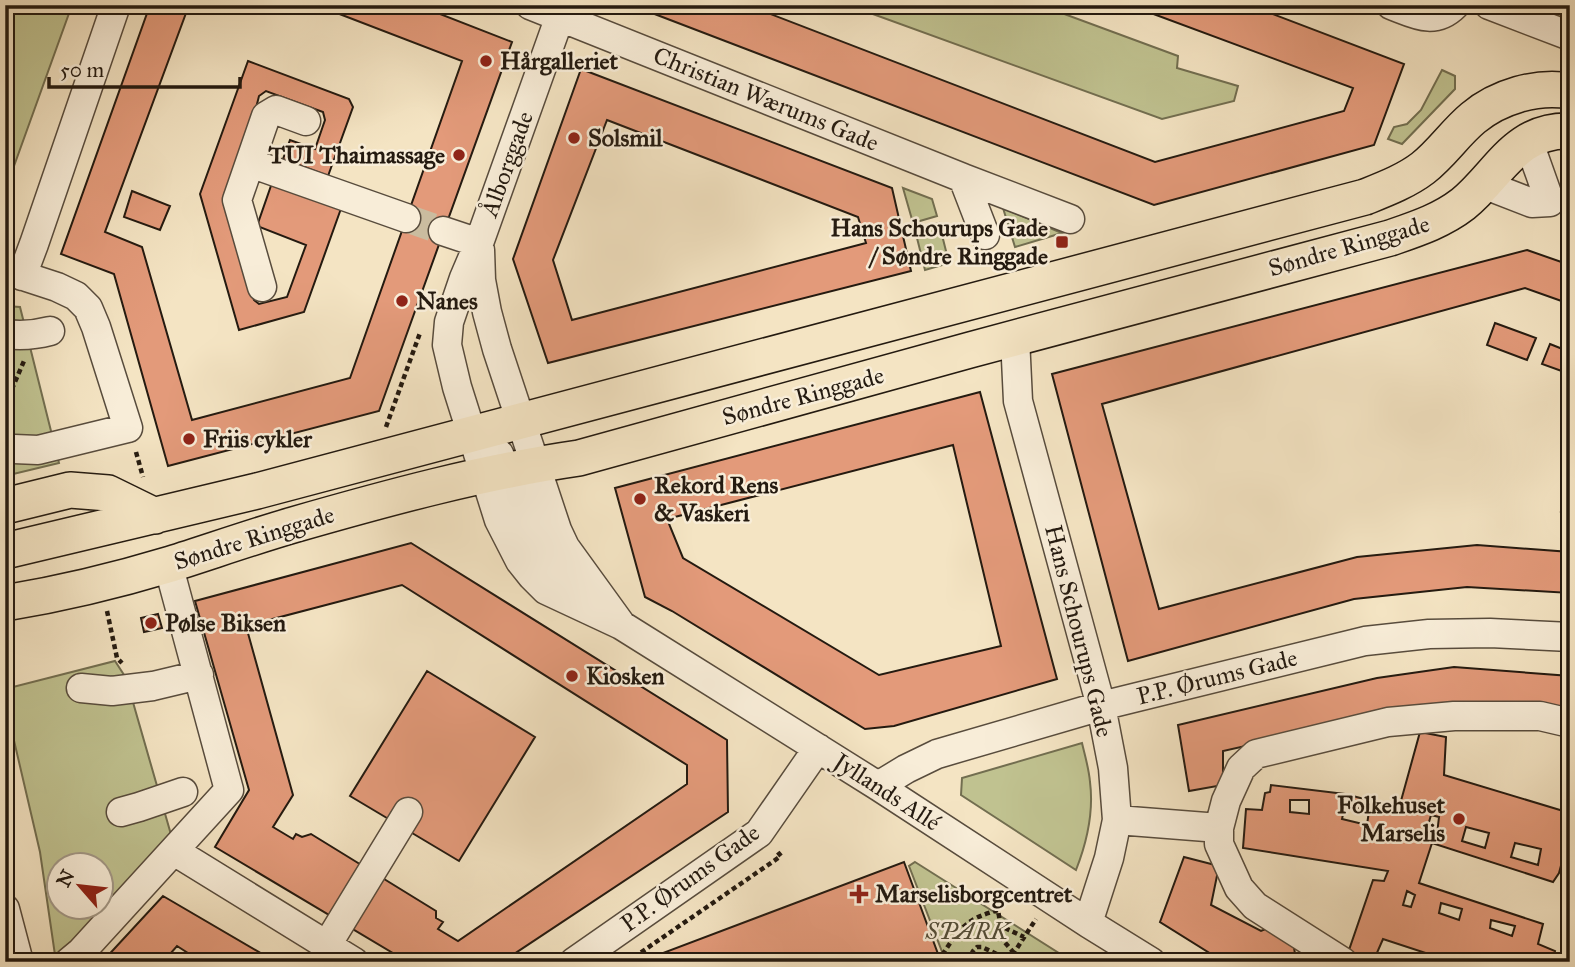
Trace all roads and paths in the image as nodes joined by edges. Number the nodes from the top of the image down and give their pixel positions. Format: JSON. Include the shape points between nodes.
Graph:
{"nodes":[{"id":1,"x":116,"y":5,"type":"edge"},
{"id":2,"x":530,"y":5,"type":"edge"},
{"id":3,"x":1391,"y":5,"type":"edge"},
{"id":4,"x":1455,"y":5,"type":"edge"},
{"id":5,"x":1489,"y":5,"type":"edge"},
{"id":6,"x":562,"y":11,"type":"edge"},
{"id":7,"x":1570,"y":36,"type":"edge"},
{"id":8,"x":1570,"y":91,"type":"edge"},
{"id":9,"x":306,"y":121,"type":"dead end"},
{"id":10,"x":1553,"y":137,"type":"edge"},
{"id":11,"x":250,"y":163,"type":"junction"},
{"id":12,"x":963,"y":178,"type":"junction"},
{"id":13,"x":1483,"y":184,"type":"junction"},
{"id":14,"x":406,"y":218,"type":"tunnel mouth"},
{"id":15,"x":1070,"y":219,"type":"dead end"},
{"id":16,"x":443,"y":231,"type":"tunnel mouth"},
{"id":17,"x":985,"y":235,"type":"dead end"},
{"id":18,"x":479,"y":243,"type":"junction"},
{"id":19,"x":14,"y":273,"type":"edge"},
{"id":20,"x":262,"y":287,"type":"dead end"},
{"id":21,"x":424,"y":322,"type":"dead end"},
{"id":22,"x":43,"y":333,"type":"joint"},
{"id":23,"x":5,"y":334,"type":"edge"},
{"id":24,"x":1015,"y":338,"type":"junction"},
{"id":25,"x":5,"y":405,"type":"edge"},
{"id":26,"x":520,"y":421,"type":"junction"},
{"id":27,"x":128,"y":428,"type":"junction"},
{"id":28,"x":471,"y":434,"type":"junction"},
{"id":29,"x":15,"y":449,"type":"dead end"},
{"id":30,"x":373,"y":460,"type":"junction"},
{"id":31,"x":509,"y":470,"type":"junction"},
{"id":32,"x":5,"y":506,"type":"edge"},
{"id":33,"x":155,"y":516,"type":"junction"},
{"id":34,"x":5,"y":551,"type":"edge"},
{"id":35,"x":168,"y":564,"type":"junction"},
{"id":36,"x":101,"y":583,"type":"junction"},
{"id":37,"x":5,"y":603,"type":"edge"},
{"id":38,"x":621,"y":625,"type":"junction"},
{"id":39,"x":1570,"y":637,"type":"edge"},
{"id":40,"x":199,"y":676,"type":"junction"},
{"id":41,"x":81,"y":688,"type":"dead end"},
{"id":42,"x":143,"y":688,"type":"junction"},
{"id":43,"x":1101,"y":706,"type":"junction"},
{"id":44,"x":1570,"y":723,"type":"edge"},
{"id":45,"x":818,"y":748,"type":"junction"},
{"id":46,"x":878,"y":786,"type":"junction"},
{"id":47,"x":183,"y":792,"type":"dead end"},
{"id":48,"x":121,"y":812,"type":"dead end"},
{"id":49,"x":408,"y":812,"type":"dead end"},
{"id":50,"x":1117,"y":820,"type":"junction"},
{"id":51,"x":1219,"y":828,"type":"junction"},
{"id":52,"x":174,"y":851,"type":"junction"},
{"id":53,"x":5,"y":909,"type":"edge"},
{"id":54,"x":1088,"y":923,"type":"junction"},
{"id":55,"x":1002,"y":929,"type":"junction"},
{"id":56,"x":327,"y":945,"type":"junction"},
{"id":57,"x":1014,"y":953,"type":"junction"},
{"id":58,"x":1008,"y":961,"type":"edge"},
{"id":59,"x":19,"y":962,"type":"edge"},
{"id":60,"x":69,"y":962,"type":"edge"},
{"id":61,"x":354,"y":962,"type":"edge"},
{"id":62,"x":574,"y":962,"type":"edge"},
{"id":63,"x":943,"y":962,"type":"edge"},
{"id":64,"x":968,"y":962,"type":"edge"},
{"id":65,"x":1151,"y":962,"type":"edge"},
{"id":66,"x":1343,"y":962,"type":"edge"}],
"edges":[{"from":1,"to":19,"type":"street","via":[[34,244]]},
{"from":2,"to":6,"type":"street","name":"Christian Wærums Gade"},
{"from":3,"to":4,"type":"street","via":[[1429,18]]},
{"from":5,"to":7,"type":"street"},
{"from":6,"to":12,"type":"street","name":"Christian Wærums Gade"},
{"from":6,"to":18,"type":"street","name":"Ålborggade"},
{"from":8,"to":26,"type":"main road","name":"Søndre Ringgade","via":[[1543,90],[1488,107],[1408,178],[1365,197]]},
{"from":9,"to":11,"type":"street","via":[[276,110],[267,117]]},
{"from":10,"to":13,"type":"main road","name":"Søndre Ringgade","via":[[1511,153]]},
{"from":10,"to":13,"type":"street","via":[[1549,202],[1532,203]]},
{"from":11,"to":14,"type":"street"},
{"from":11,"to":20,"type":"street","via":[[237,200]]},
{"from":12,"to":15,"type":"street","name":"Christian Wærums Gade"},
{"from":12,"to":17,"type":"street"},
{"from":13,"to":24,"type":"main road","name":"Søndre Ringgade","via":[[1443,219],[1400,234]]},
{"from":16,"to":18,"type":"street"},
{"from":18,"to":26,"type":"street","name":"Ålborggade","via":[[486,313]]},
{"from":18,"to":28,"type":"street","name":"Ålborggade","via":[[449,321],[447,345]]},
{"from":19,"to":27,"type":"street","via":[[57,287],[88,308]]},
{"from":21,"to":30,"type":"path"},
{"from":22,"to":23,"type":"street"},
{"from":22,"to":25,"type":"path"},
{"from":24,"to":31,"type":"main road","name":"Søndre Ringgade","via":[[579,458]]},
{"from":24,"to":43,"type":"street","name":"Hans Schourups Gade","via":[[1018,401]]},
{"from":26,"to":28,"type":"main road","name":"Søndre Ringgade"},
{"from":26,"to":31,"type":"street","name":"Ålborggade"},
{"from":27,"to":29,"type":"street","via":[[38,450]]},
{"from":27,"to":33,"type":"path"},
{"from":28,"to":30,"type":"main road","name":"Søndre Ringgade"},
{"from":28,"to":31,"type":"street","name":"Ålborggade"},
{"from":30,"to":33,"type":"main road","name":"Søndre Ringgade"},
{"from":31,"to":35,"type":"main road","name":"Søndre Ringgade","via":[[293,525]]},
{"from":31,"to":38,"type":"street","name":"Jyllands Allé","via":[[557,530]]},
{"from":31,"to":38,"type":"street","name":"Jyllands Allé","via":[[499,520],[520,561],[547,590]]},
{"from":32,"to":33,"type":"main road","via":[[70,490],[108,493]]},
{"from":33,"to":34,"type":"main road","name":"Søndre Ringgade"},
{"from":35,"to":36,"type":"main road","name":"Søndre Ringgade"},
{"from":35,"to":40,"type":"street"},
{"from":36,"to":37,"type":"main road","name":"Søndre Ringgade"},
{"from":36,"to":42,"type":"path","via":[[117,658]]},
{"from":38,"to":45,"type":"street","name":"Jyllands Allé"},
{"from":39,"to":43,"type":"street","name":"P.P. Ørums Gade","via":[[1429,634],[1365,641]]},
{"from":40,"to":42,"type":"street"},
{"from":40,"to":52,"type":"street","via":[[229,790]]},
{"from":41,"to":42,"type":"street"},
{"from":43,"to":46,"type":"street","name":"P.P. Ørums Gade","via":[[937,754]]},
{"from":43,"to":50,"type":"street","name":"Hans Schourups Gade"},
{"from":44,"to":51,"type":"street","via":[[1540,716],[1388,722],[1256,754],[1241,768]]},
{"from":45,"to":46,"type":"street","name":"Jyllands Allé"},
{"from":45,"to":62,"type":"street","name":"P.P. Ørums Gade","via":[[759,833]]},
{"from":46,"to":54,"type":"street","name":"Jyllands Allé"},
{"from":47,"to":48,"type":"street"},
{"from":49,"to":56,"type":"street"},
{"from":50,"to":51,"type":"street"},
{"from":50,"to":54,"type":"street","name":"Hans Schourups Gade"},
{"from":51,"to":66,"type":"street","via":[[1219,845],[1238,888],[1255,906]]},
{"from":52,"to":56,"type":"street"},
{"from":52,"to":60,"type":"street"},
{"from":53,"to":59,"type":"street"},
{"from":54,"to":65,"type":"street","name":"Jyllands Allé"},
{"from":55,"to":57,"type":"path","via":[[1001,938]]},
{"from":55,"to":57,"type":"path","via":[[1024,937]]},
{"from":55,"to":63,"type":"path","via":[[998,910],[970,921],[947,948]]},
{"from":56,"to":61,"type":"street"},
{"from":57,"to":58,"type":"path"},
{"from":58,"to":64,"type":"path","via":[[977,947]]}]}
